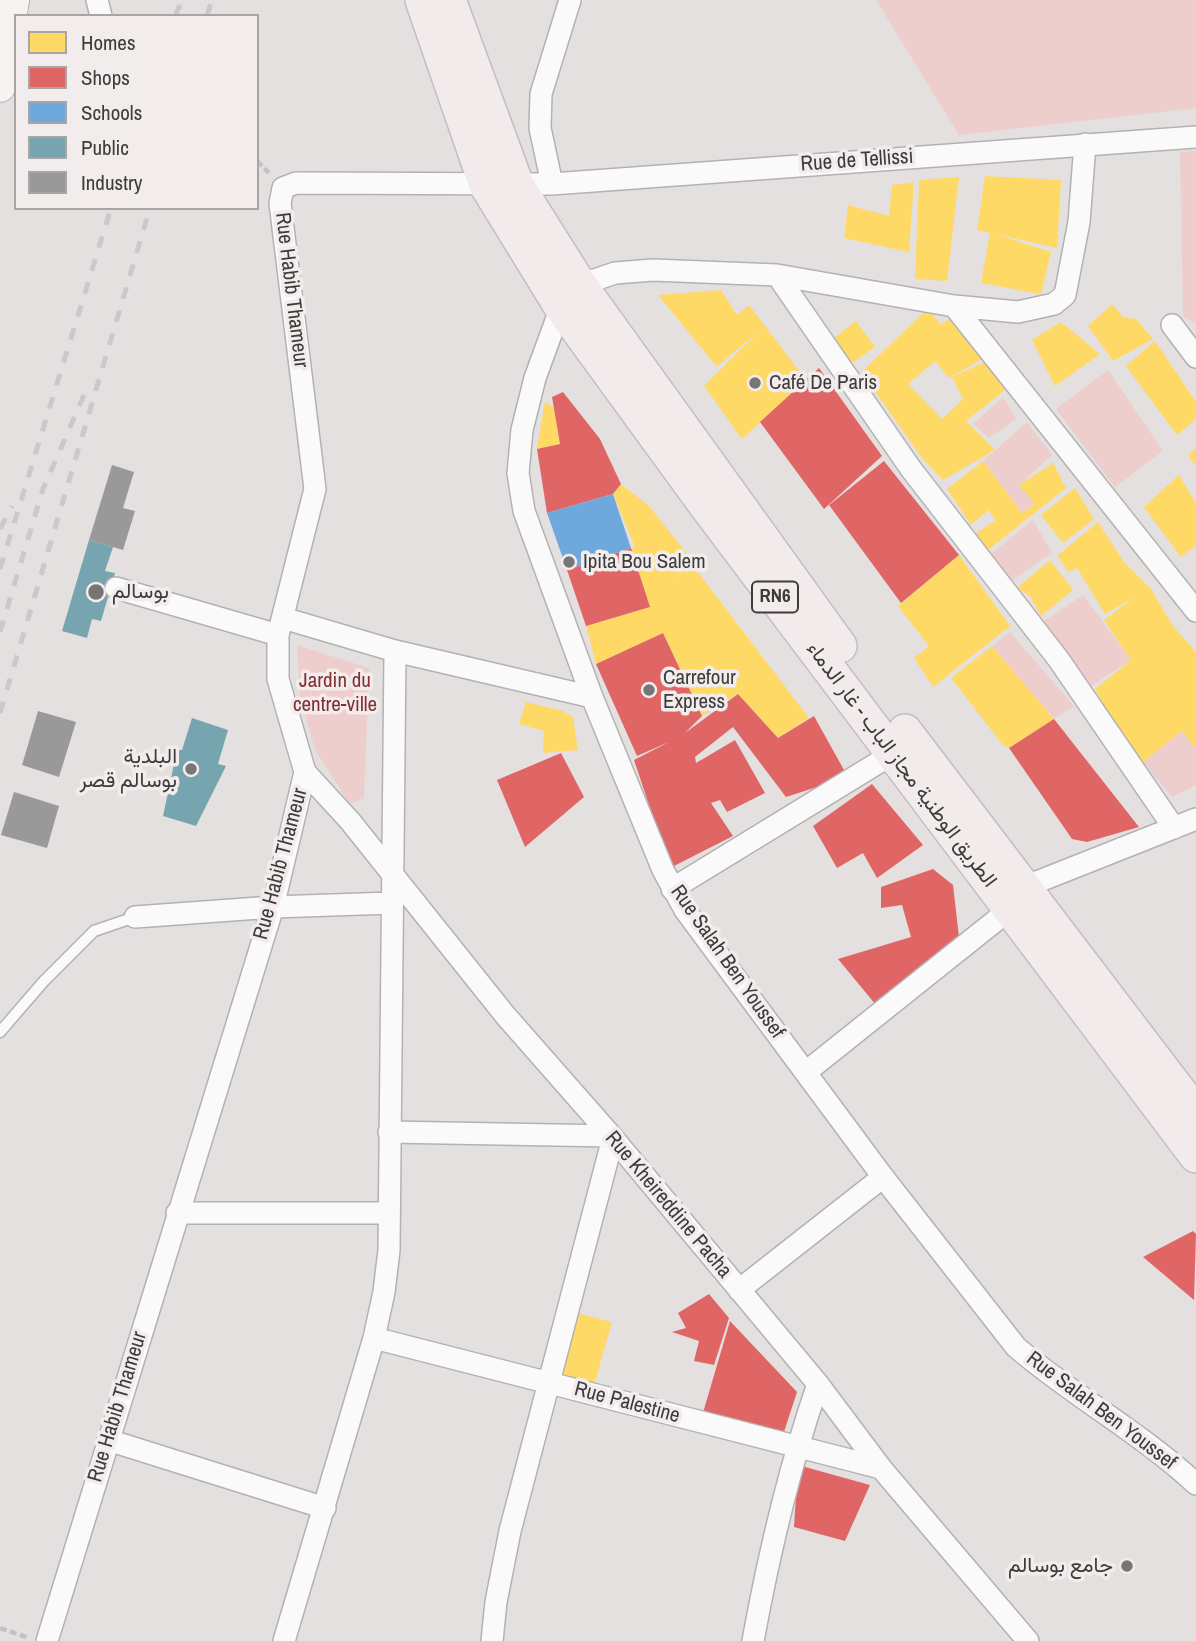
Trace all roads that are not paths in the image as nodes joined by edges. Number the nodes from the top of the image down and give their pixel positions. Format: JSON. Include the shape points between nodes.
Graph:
{"nodes":[{"id":1,"x":14,"y":0,"type":"edge"},
{"id":2,"x":422,"y":0,"type":"edge"},
{"id":3,"x":449,"y":0,"type":"edge"},
{"id":4,"x":570,"y":0,"type":"edge"},
{"id":5,"x":12,"y":49,"type":"edge"},
{"id":6,"x":0,"y":87,"type":"edge"},
{"id":7,"x":1196,"y":136,"type":"edge"},
{"id":8,"x":1085,"y":144,"type":"junction"},
{"id":9,"x":552,"y":184,"type":"junction"},
{"id":10,"x":502,"y":185,"type":"junction"},
{"id":11,"x":777,"y":275,"type":"junction"},
{"id":12,"x":570,"y":296,"type":"junction"},
{"id":13,"x":954,"y":306,"type":"junction"},
{"id":14,"x":1172,"y":325,"type":"dead end"},
{"id":15,"x":1196,"y":357,"type":"edge"},
{"id":16,"x":718,"y":499,"type":"junction"},
{"id":17,"x":116,"y":588,"type":"dead end"},
{"id":18,"x":1196,"y":611,"type":"edge"},
{"id":19,"x":280,"y":626,"type":"junction"},
{"id":20,"x":395,"y":651,"type":"junction"},
{"id":21,"x":592,"y":697,"type":"junction"},
{"id":22,"x":894,"y":753,"type":"junction"},
{"id":23,"x":305,"y":772,"type":"junction"},
{"id":24,"x":1196,"y":819,"type":"edge"},
{"id":25,"x":1174,"y":828,"type":"junction"},
{"id":26,"x":392,"y":873,"type":"junction"},
{"id":27,"x":672,"y":889,"type":"junction"},
{"id":28,"x":1018,"y":899,"type":"junction"},
{"id":29,"x":391,"y":903,"type":"junction"},
{"id":30,"x":273,"y":907,"type":"junction"},
{"id":31,"x":135,"y":917,"type":"joint"},
{"id":32,"x":0,"y":1032,"type":"edge"},
{"id":33,"x":806,"y":1072,"type":"junction"},
{"id":34,"x":1196,"y":1113,"type":"edge"},
{"id":35,"x":389,"y":1132,"type":"junction"},
{"id":36,"x":612,"y":1137,"type":"junction"},
{"id":37,"x":1196,"y":1156,"type":"edge"},
{"id":38,"x":883,"y":1177,"type":"junction"},
{"id":39,"x":177,"y":1213,"type":"junction"},
{"id":40,"x":388,"y":1213,"type":"junction"},
{"id":41,"x":739,"y":1290,"type":"junction"},
{"id":42,"x":374,"y":1338,"type":"junction"},
{"id":43,"x":549,"y":1382,"type":"junction"},
{"id":44,"x":818,"y":1384,"type":"junction"},
{"id":45,"x":108,"y":1440,"type":"junction"},
{"id":46,"x":797,"y":1445,"type":"junction"},
{"id":47,"x":881,"y":1468,"type":"junction"},
{"id":48,"x":1196,"y":1484,"type":"edge"},
{"id":49,"x":325,"y":1508,"type":"junction"},
{"id":50,"x":47,"y":1641,"type":"edge"},
{"id":51,"x":284,"y":1641,"type":"edge"},
{"id":52,"x":492,"y":1641,"type":"edge"},
{"id":53,"x":753,"y":1641,"type":"edge"},
{"id":54,"x":1028,"y":1641,"type":"edge"}],
"edges":[{"from":1,"to":5,"type":"street"},
{"from":2,"to":10,"type":"main road","name":"الطريق الوطنية مجاز الباب - غار الدماء","number":"RN6"},
{"from":3,"to":10,"type":"main road","name":"الطريق الوطنية مجاز الباب - غار الدماء","number":"RN6"},
{"from":4,"to":9,"type":"street","via":[[541,94],[540,128]]},
{"from":5,"to":6,"type":"street"},
{"from":7,"to":8,"type":"street","name":"Rue de Tellissi"},
{"from":8,"to":9,"type":"street","name":"Rue de Tellissi"},
{"from":8,"to":13,"type":"street","via":[[1079,222],[1065,295],[1054,304],[1017,312]]},
{"from":9,"to":10,"type":"street","name":"Rue de Tellissi"},
{"from":10,"to":12,"type":"main road","name":"الطريق الوطنية مجاز الباب - غار الدماء","number":"RN6"},
{"from":10,"to":19,"type":"street","name":"Rue Habib Thameur","via":[[296,183],[283,188],[280,203],[315,489]]},
{"from":11,"to":12,"type":"street","via":[[635,271]]},
{"from":11,"to":13,"type":"street"},
{"from":11,"to":25,"type":"street","via":[[911,469],[1059,660]]},
{"from":12,"to":16,"type":"main road","name":"الطريق الوطنية مجاز الباب - غار الدماء","number":"RN6"},
{"from":12,"to":21,"type":"street","name":"Rue Salah Ben Youssef","via":[[535,378],[522,430],[518,474],[524,511]]},
{"from":13,"to":18,"type":"street"},
{"from":14,"to":15,"type":"street"},
{"from":16,"to":22,"type":"main road","name":"الطريق الوطنية مجاز الباب - غار الدماء","number":"RN6"},
{"from":16,"to":28,"type":"main road","name":"الطريق الوطنية مجاز الباب - غار الدماء","number":"RN6","via":[[842,649]]},
{"from":17,"to":19,"type":"street"},
{"from":19,"to":20,"type":"street"},
{"from":19,"to":23,"type":"street","name":"Rue Habib Thameur","via":[[278,679]]},
{"from":20,"to":21,"type":"street"},
{"from":20,"to":26,"type":"street"},
{"from":21,"to":27,"type":"street","name":"Rue Salah Ben Youssef"},
{"from":22,"to":27,"type":"street"},
{"from":22,"to":28,"type":"main road","name":"الطريق الوطنية مجاز الباب - غار الدماء","number":"RN6"},
{"from":23,"to":26,"type":"street","name":"Rue Kheireddine Pacha"},
{"from":23,"to":30,"type":"street","name":"Rue Habib Thameur"},
{"from":24,"to":25,"type":"street"},
{"from":25,"to":28,"type":"street","via":[[1056,873]]},
{"from":26,"to":29,"type":"street"},
{"from":26,"to":36,"type":"street","name":"Rue Kheireddine Pacha","via":[[505,1015]]},
{"from":27,"to":33,"type":"street","name":"Rue Salah Ben Youssef"},
{"from":28,"to":33,"type":"street"},
{"from":28,"to":34,"type":"main road","name":"الطريق الوطنية مجاز الباب - غار الدماء","number":"RN6"},
{"from":28,"to":37,"type":"main road","name":"الطريق الوطنية مجاز الباب - غار الدماء","number":"RN6"},
{"from":29,"to":30,"type":"street"},
{"from":29,"to":35,"type":"street"},
{"from":30,"to":31,"type":"street"},
{"from":30,"to":39,"type":"street","name":"Rue Habib Thameur"},
{"from":31,"to":32,"type":"lane","via":[[94,931]]},
{"from":33,"to":38,"type":"street","name":"Rue Salah Ben Youssef"},
{"from":35,"to":36,"type":"street"},
{"from":35,"to":40,"type":"street"},
{"from":36,"to":41,"type":"street","name":"Rue Kheireddine Pacha"},
{"from":36,"to":43,"type":"street"},
{"from":38,"to":41,"type":"street"},
{"from":38,"to":48,"type":"street","name":"Rue Salah Ben Youssef","via":[[1016,1347],[1160,1451]]},
{"from":39,"to":40,"type":"street"},
{"from":39,"to":45,"type":"street","name":"Rue Habib Thameur"},
{"from":40,"to":42,"type":"street","via":[[384,1292]]},
{"from":41,"to":44,"type":"street","name":"Rue Kheireddine Pacha"},
{"from":42,"to":43,"type":"street","name":"Rue Palestine"},
{"from":42,"to":49,"type":"street"},
{"from":43,"to":46,"type":"street","name":"Rue Palestine"},
{"from":43,"to":52,"type":"street","via":[[510,1531]]},
{"from":44,"to":46,"type":"street"},
{"from":44,"to":47,"type":"street","name":"Rue Kheireddine Pacha"},
{"from":45,"to":49,"type":"street"},
{"from":45,"to":50,"type":"street","name":"Rue Habib Thameur"},
{"from":46,"to":47,"type":"street","name":"Rue Palestine"},
{"from":46,"to":53,"type":"street"},
{"from":47,"to":54,"type":"street","name":"Rue Kheireddine Pacha"},
{"from":49,"to":51,"type":"street"}]}
